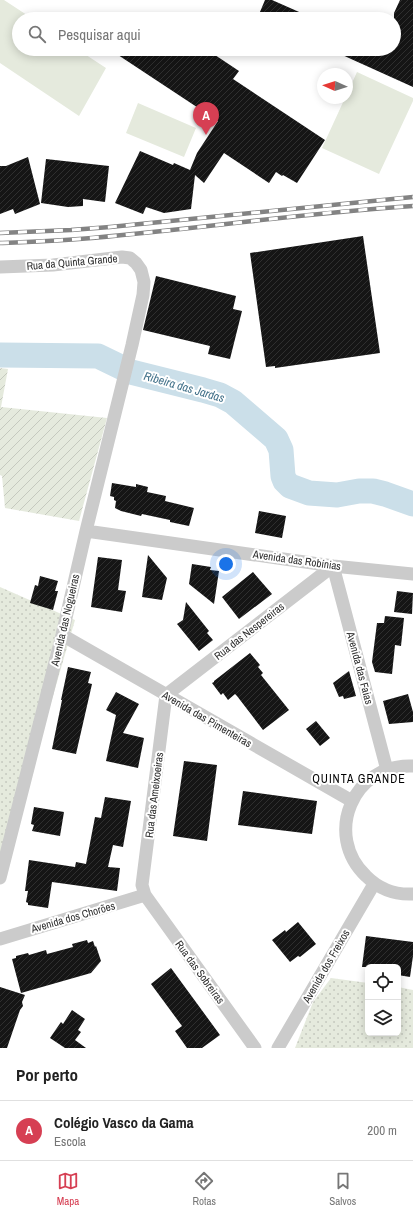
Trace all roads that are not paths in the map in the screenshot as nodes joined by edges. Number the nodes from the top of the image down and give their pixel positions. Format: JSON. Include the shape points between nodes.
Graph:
{"nodes":[{"id":1,"x":0,"y":267,"type":"edge"},
{"id":2,"x":128,"y":360,"type":"joint"},
{"id":3,"x":86,"y":531,"type":"junction"},
{"id":4,"x":333,"y":566,"type":"junction"},
{"id":5,"x":413,"y":574,"type":"edge"},
{"id":6,"x":62,"y":635,"type":"junction"},
{"id":7,"x":166,"y":695,"type":"junction"},
{"id":8,"x":413,"y":766,"type":"edge"},
{"id":9,"x":387,"y":770,"type":"junction"},
{"id":10,"x":352,"y":801,"type":"junction"},
{"id":11,"x":0,"y":878,"type":"edge"},
{"id":12,"x":374,"y":884,"type":"junction"},
{"id":13,"x":413,"y":894,"type":"edge"},
{"id":14,"x":145,"y":895,"type":"junction"},
{"id":15,"x":0,"y":939,"type":"edge"},
{"id":16,"x":255,"y":1048,"type":"edge"},
{"id":17,"x":278,"y":1048,"type":"edge"}],
"edges":[{"from":1,"to":2,"type":"street","name":"Rua da Quinta Grande","via":[[53,265],[122,257],[136,262],[142,270],[144,282]]},
{"from":2,"to":3,"type":"street","name":"Avenida das Nogueiras"},
{"from":3,"to":4,"type":"street","name":"Avenida das Robínias"},
{"from":3,"to":6,"type":"street","name":"Avenida das Nogueiras"},
{"from":4,"to":5,"type":"street","name":"Avenida das Robínias"},
{"from":4,"to":7,"type":"street","name":"Rua das Nespereiras"},
{"from":4,"to":9,"type":"street","name":"Avenida das Faias"},
{"from":6,"to":7,"type":"street","name":"Avenida das Pimenteiras"},
{"from":6,"to":11,"type":"street","name":"Avenida das Nogueiras"},
{"from":7,"to":10,"type":"street","name":"Avenida das Pimenteiras"},
{"from":7,"to":14,"type":"street","name":"Rua das Ameixoeiras","via":[[142,885]]},
{"from":8,"to":9,"type":"street"},
{"from":9,"to":10,"type":"street","via":[[372,778]]},
{"from":10,"to":12,"type":"street","via":[[346,818],[350,854],[359,870]]},
{"from":12,"to":13,"type":"street","via":[[388,890]]},
{"from":12,"to":17,"type":"street","name":"Avenida dos Freixos"},
{"from":14,"to":15,"type":"street","name":"Avenida dos Chorões"},
{"from":14,"to":16,"type":"street","name":"Rua das Sobreiras"}]}
